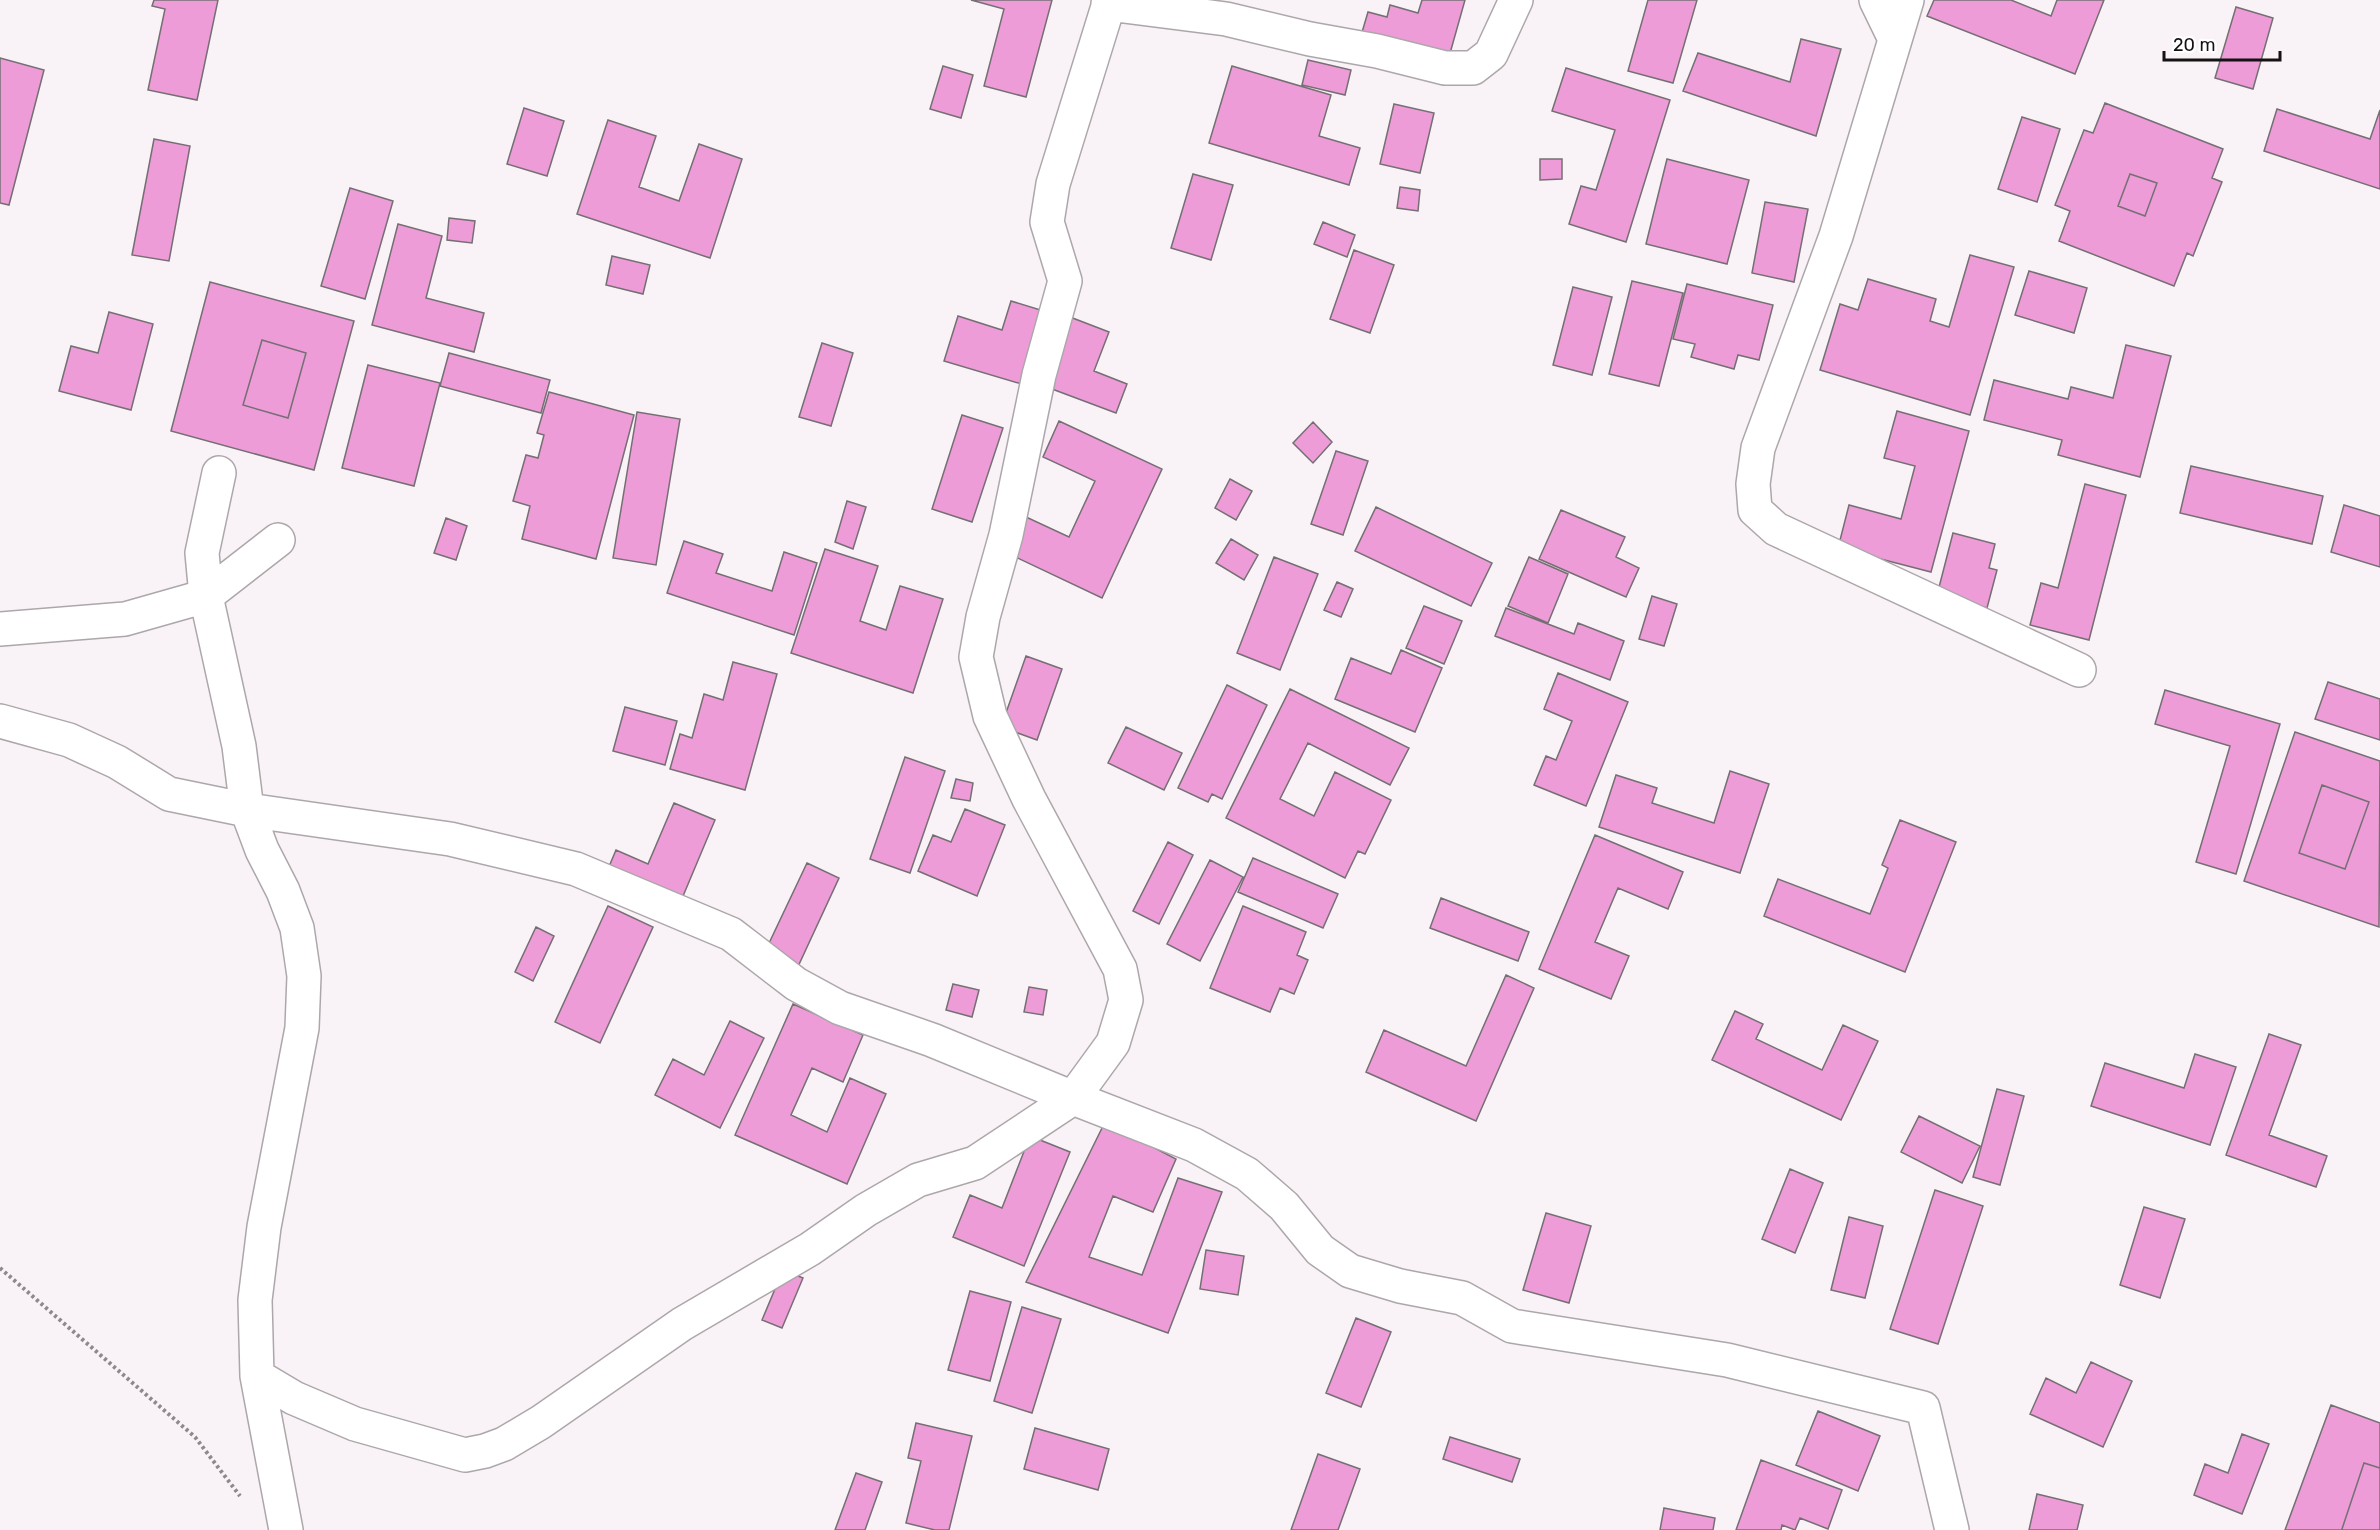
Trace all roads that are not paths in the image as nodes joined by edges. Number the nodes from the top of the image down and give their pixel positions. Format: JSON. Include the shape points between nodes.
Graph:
{"nodes":[{"id":1,"x":1516,"y":0,"type":"edge"},
{"id":2,"x":1876,"y":0,"type":"edge"},
{"id":3,"x":1907,"y":0,"type":"edge"},
{"id":4,"x":1109,"y":2,"type":"edge"},
{"id":5,"x":1895,"y":39,"type":"junction"},
{"id":6,"x":219,"y":473,"type":"dead end"},
{"id":7,"x":278,"y":540,"type":"dead end"},
{"id":8,"x":206,"y":596,"type":"junction"},
{"id":9,"x":0,"y":629,"type":"edge"},
{"id":10,"x":2079,"y":670,"type":"dead end"},
{"id":11,"x":0,"y":721,"type":"edge"},
{"id":12,"x":247,"y":810,"type":"junction"},
{"id":13,"x":1073,"y":1098,"type":"junction"},
{"id":14,"x":257,"y":1376,"type":"junction"},
{"id":15,"x":286,"y":1530,"type":"edge"},
{"id":16,"x":1952,"y":1530,"type":"edge"}],
"edges":[{"from":1,"to":4,"type":"street","via":[[1491,54],[1473,68],[1445,69],[1226,19]]},
{"from":2,"to":5,"type":"street"},
{"from":3,"to":5,"type":"street"},
{"from":4,"to":13,"type":"street","via":[[1053,184],[1047,222],[1065,281],[1038,375],[1006,535],[976,657],[990,716],[1029,800],[1120,969],[1126,1000],[1113,1043]]},
{"from":5,"to":10,"type":"street","via":[[1836,236],[1758,448],[1753,484],[1755,510],[1776,529]]},
{"from":6,"to":8,"type":"street","via":[[202,553]]},
{"from":7,"to":8,"type":"street"},
{"from":8,"to":9,"type":"street","via":[[125,619]]},
{"from":8,"to":12,"type":"street","via":[[239,746]]},
{"from":11,"to":12,"type":"street","via":[[69,740],[117,762],[169,794]]},
{"from":12,"to":13,"type":"street","via":[[450,839],[576,869],[730,934],[796,984],[840,1008],[932,1040]]},
{"from":12,"to":14,"type":"street","via":[[297,928],[304,976],[302,1028],[264,1227],[255,1300]]},
{"from":13,"to":14,"type":"street","via":[[975,1163],[918,1180],[866,1210],[810,1249],[682,1324],[534,1426],[485,1451],[465,1455],[354,1424],[294,1398]]},
{"from":13,"to":16,"type":"street","via":[[1194,1145],[1247,1174],[1284,1206],[1320,1250],[1350,1270],[1400,1286],[1462,1298],[1512,1326],[1727,1360],[1923,1408]]},
{"from":14,"to":15,"type":"street"}]}
